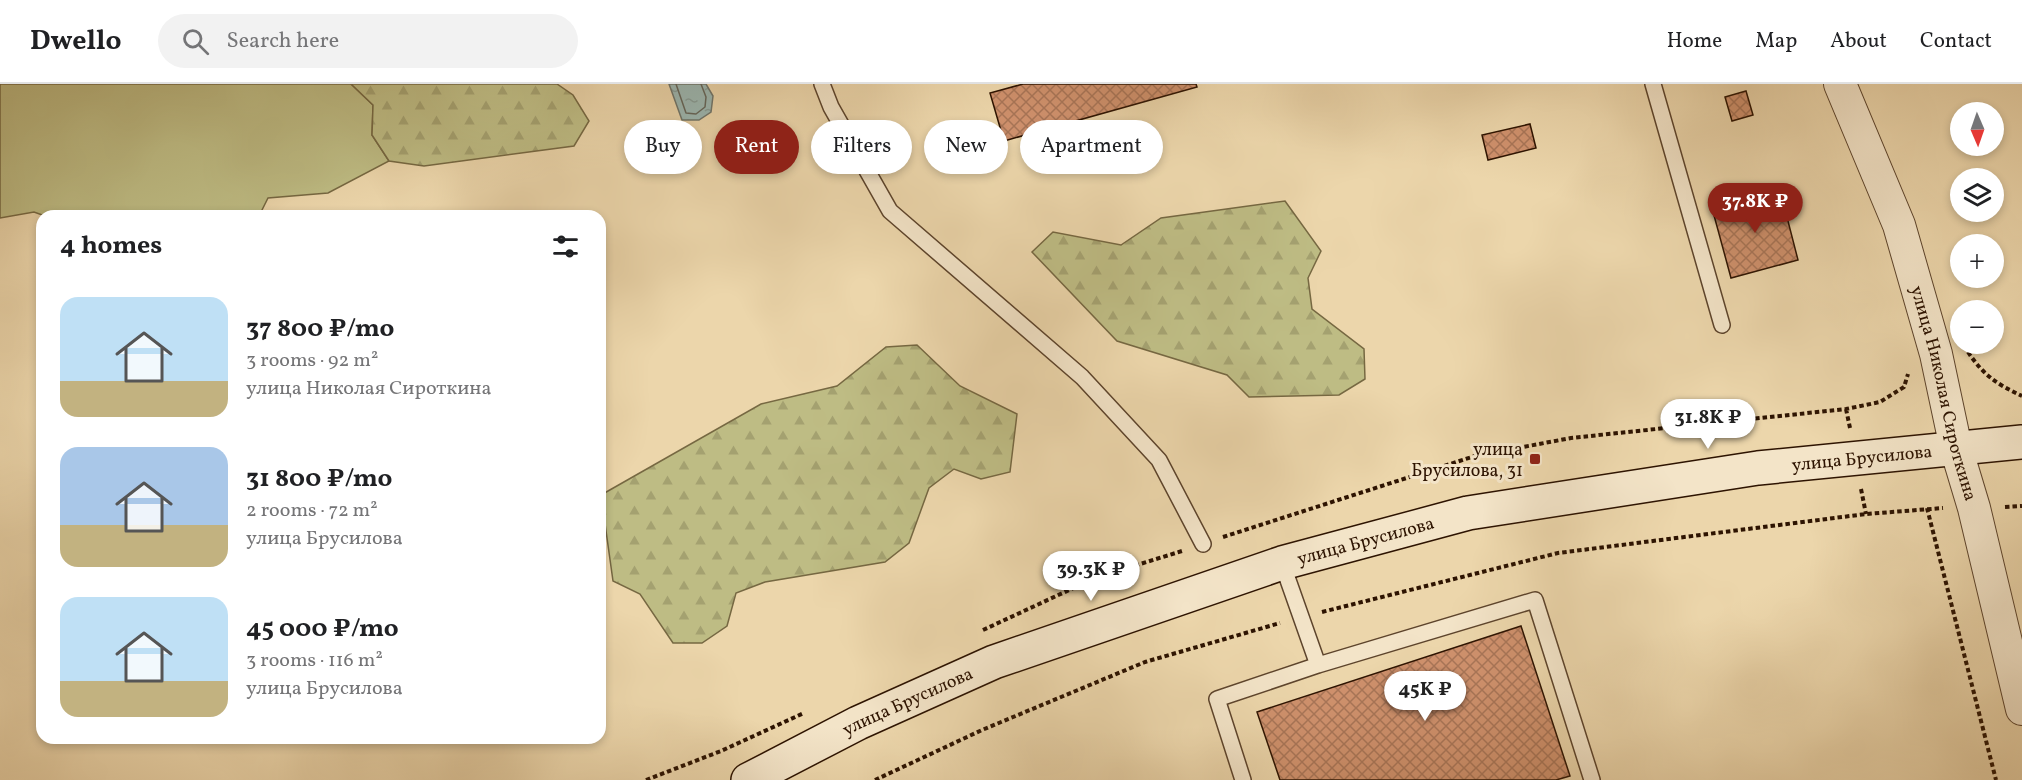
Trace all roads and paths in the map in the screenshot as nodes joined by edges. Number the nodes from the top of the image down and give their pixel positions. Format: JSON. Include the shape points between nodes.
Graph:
{"nodes":[{"id":1,"x":822,"y":84,"type":"edge"},
{"id":2,"x":1653,"y":84,"type":"edge"},
{"id":3,"x":1840,"y":84,"type":"edge"},
{"id":4,"x":1722,"y":325,"type":"dead end"},
{"id":5,"x":2022,"y":442,"type":"edge"},
{"id":6,"x":1956,"y":448,"type":"junction"},
{"id":7,"x":1928,"y":508,"type":"junction"},
{"id":8,"x":1974,"y":508,"type":"junction"},
{"id":9,"x":2022,"y":508,"type":"edge"},
{"id":10,"x":1203,"y":544,"type":"dead end"},
{"id":11,"x":1282,"y":563,"type":"junction"},
{"id":12,"x":1301,"y":617,"type":"junction"},
{"id":13,"x":1318,"y":665,"type":"junction"},
{"id":14,"x":2022,"y":709,"type":"edge"},
{"id":15,"x":748,"y":780,"type":"edge"},
{"id":16,"x":875,"y":780,"type":"edge"},
{"id":17,"x":1243,"y":780,"type":"edge"},
{"id":18,"x":1592,"y":780,"type":"edge"},
{"id":19,"x":1996,"y":780,"type":"edge"}],
"edges":[{"from":1,"to":10,"type":"lane","via":[[890,211],[1082,377],[1159,460]]},
{"from":2,"to":4,"type":"lane"},
{"from":3,"to":6,"type":"street","name":"улица Николая Сироткина","via":[[1899,225],[1936,354]]},
{"from":5,"to":6,"type":"street","name":"улица Брусилова"},
{"from":6,"to":8,"type":"street","name":"улица Николая Сироткина"},
{"from":6,"to":11,"type":"street","name":"улица Брусилова","via":[[1758,468],[1468,513]]},
{"from":7,"to":8,"type":"path"},
{"from":7,"to":12,"type":"path","via":[[1558,553]]},
{"from":7,"to":19,"type":"path"},
{"from":8,"to":9,"type":"path"},
{"from":8,"to":14,"type":"street","name":"улица Николая Сироткина"},
{"from":11,"to":12,"type":"lane"},
{"from":11,"to":15,"type":"street","name":"улица Брусилова","via":[[994,663],[858,723]]},
{"from":12,"to":13,"type":"lane"},
{"from":12,"to":16,"type":"path","via":[[1145,662]]},
{"from":13,"to":17,"type":"lane","via":[[1217,699]]},
{"from":13,"to":18,"type":"lane","via":[[1535,600]]}]}
